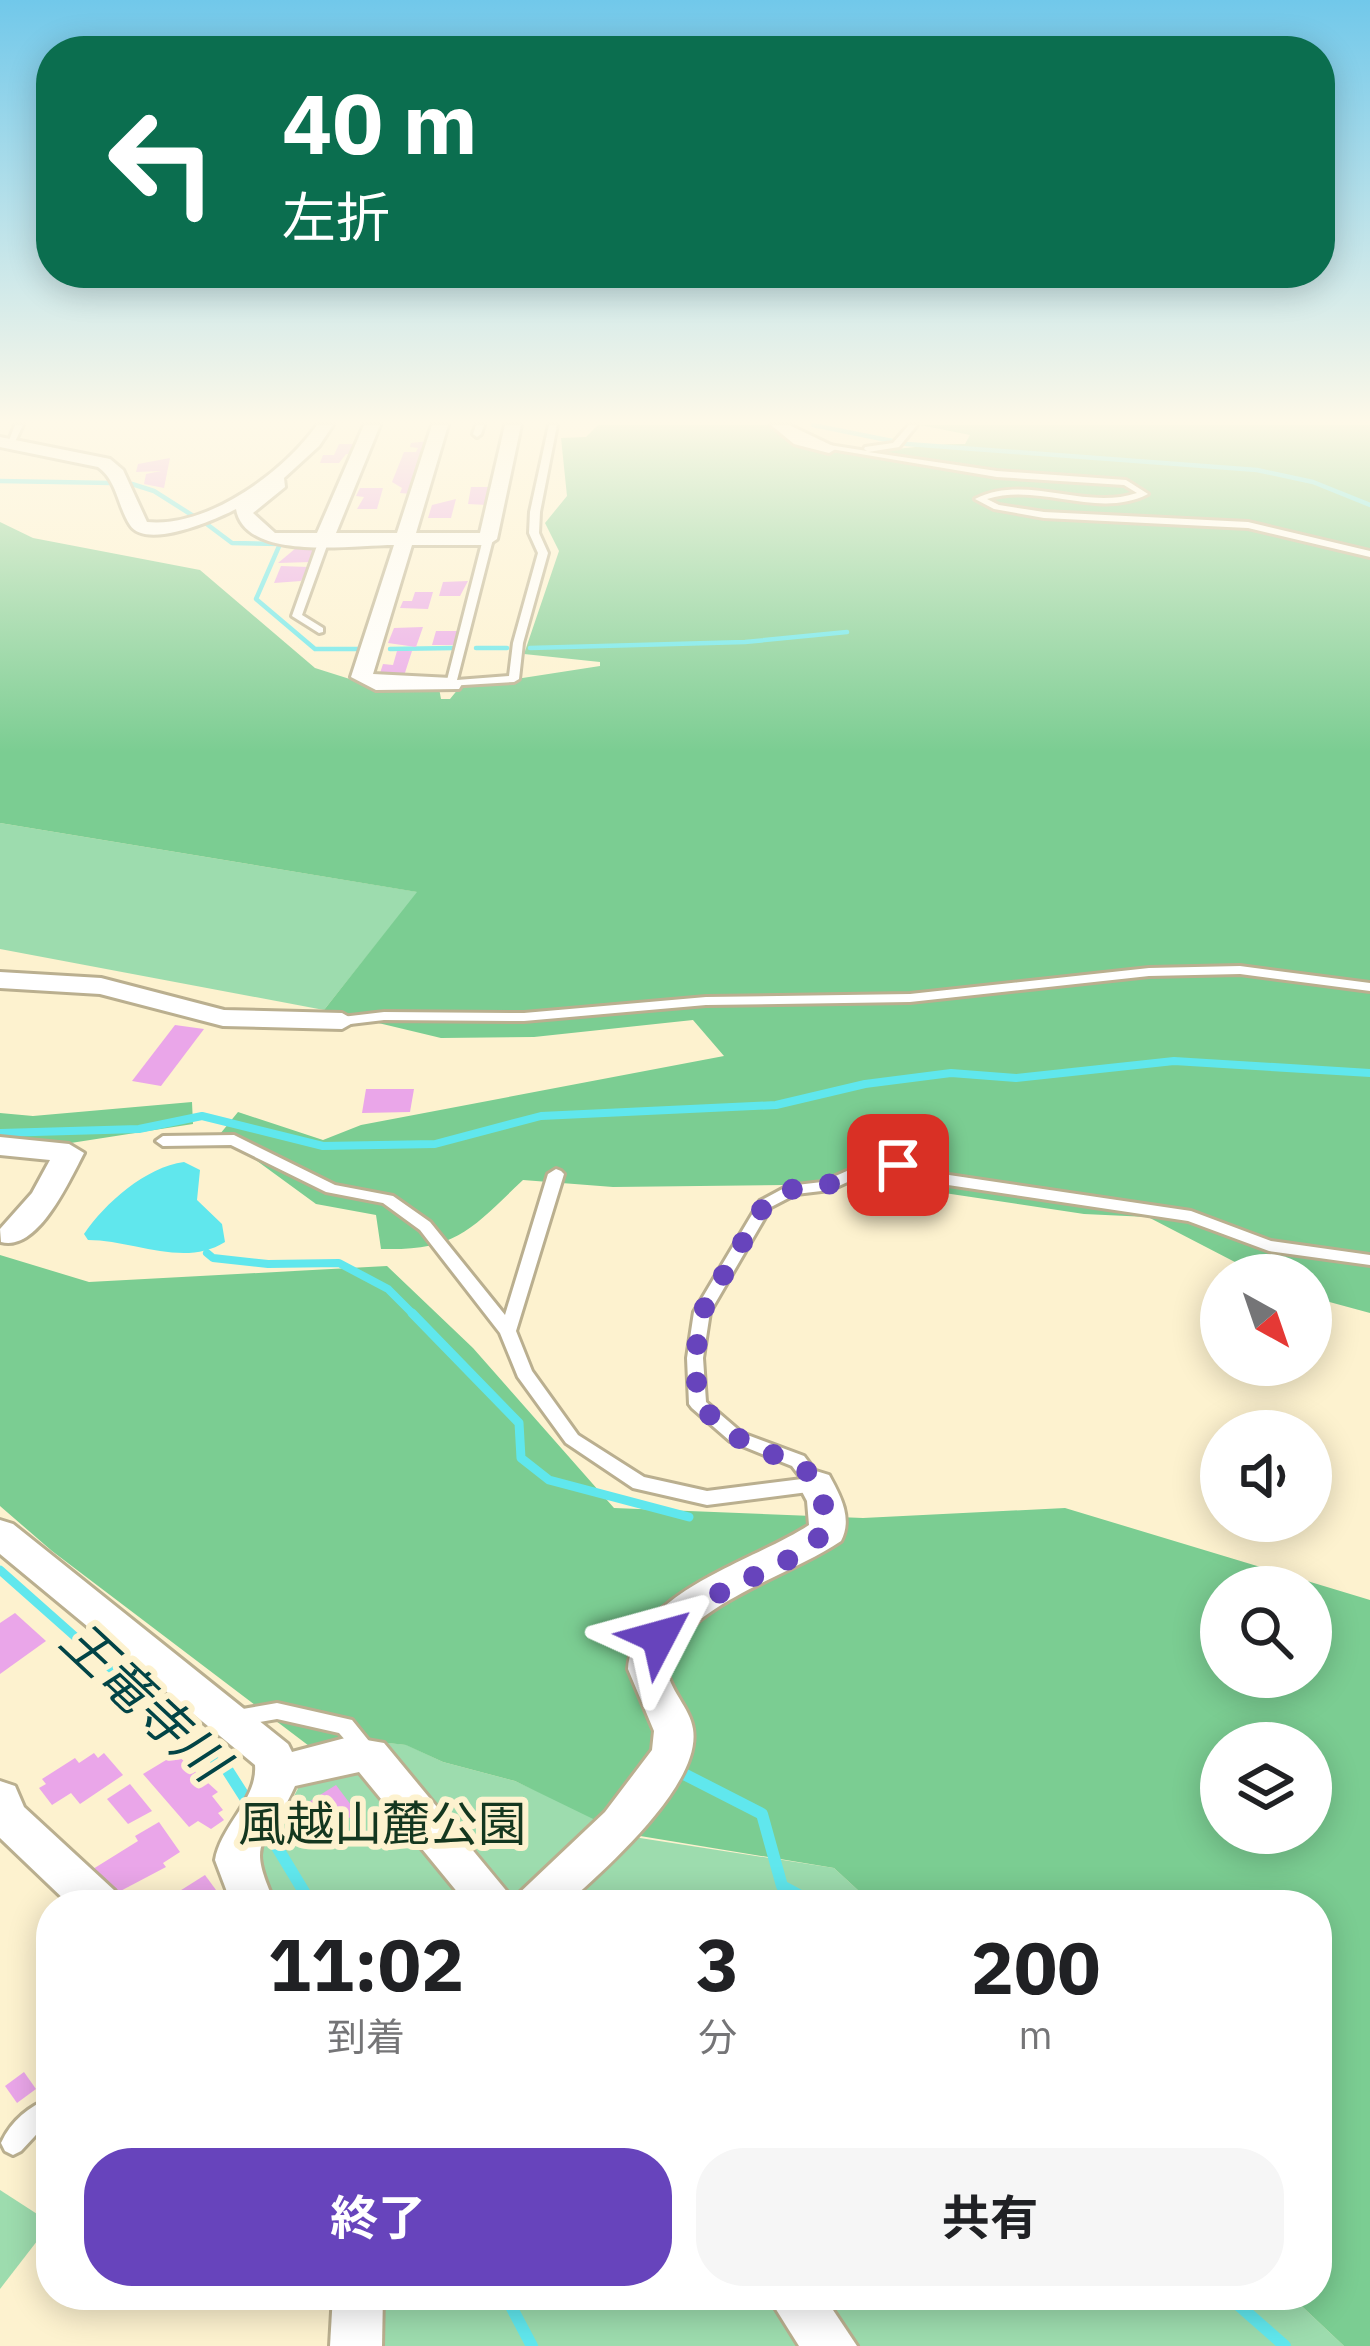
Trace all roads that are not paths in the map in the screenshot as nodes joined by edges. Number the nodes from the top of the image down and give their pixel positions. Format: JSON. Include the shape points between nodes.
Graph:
{"nodes":[{"id":1,"x":264,"y":534,"type":"edge"},
{"id":2,"x":326,"y":534,"type":"edge"},
{"id":3,"x":410,"y":534,"type":"edge"},
{"id":4,"x":489,"y":534,"type":"edge"},
{"id":5,"x":535,"y":534,"type":"edge"},
{"id":6,"x":1288,"y":534,"type":"edge"},
{"id":7,"x":488,"y":538,"type":"junction"},
{"id":8,"x":324,"y":540,"type":"junction"},
{"id":9,"x":408,"y":540,"type":"junction"},
{"id":10,"x":1370,"y":554,"type":"edge"},
{"id":11,"x":319,"y":630,"type":"dead end"},
{"id":12,"x":451,"y":684,"type":"junction"},
{"id":13,"x":0,"y":980,"type":"edge"},
{"id":14,"x":1370,"y":987,"type":"edge"},
{"id":15,"x":342,"y":1021,"type":"joint"},
{"id":16,"x":163,"y":1141,"type":"dead end"},
{"id":17,"x":0,"y":1146,"type":"edge"},
{"id":18,"x":556,"y":1174,"type":"dead end"},
{"id":19,"x":12,"y":1235,"type":"dead end"},
{"id":20,"x":1370,"y":1260,"type":"edge"},
{"id":21,"x":508,"y":1331,"type":"junction"},
{"id":22,"x":816,"y":1484,"type":"junction"},
{"id":23,"x":0,"y":1534,"type":"edge"},
{"id":24,"x":228,"y":1719,"type":"junction"},
{"id":25,"x":370,"y":1755,"type":"junction"},
{"id":26,"x":278,"y":1780,"type":"junction"},
{"id":27,"x":0,"y":1799,"type":"edge"},
{"id":28,"x":84,"y":1890,"type":"edge"},
{"id":29,"x":247,"y":1890,"type":"edge"},
{"id":30,"x":482,"y":1890,"type":"edge"},
{"id":31,"x":550,"y":1890,"type":"edge"},
{"id":32,"x":36,"y":2117,"type":"edge"},
{"id":33,"x":13,"y":2143,"type":"dead end"},
{"id":34,"x":357,"y":2310,"type":"edge"},
{"id":35,"x":803,"y":2310,"type":"edge"},
{"id":36,"x":356,"y":2346,"type":"edge"},
{"id":37,"x":831,"y":2346,"type":"edge"}],
"edges":[{"from":1,"to":8,"type":"street"},
{"from":2,"to":8,"type":"street"},
{"from":3,"to":9,"type":"street"},
{"from":4,"to":7,"type":"street"},
{"from":5,"to":12,"type":"lane","via":[[543,554],[514,679]]},
{"from":6,"to":10,"type":"lane"},
{"from":7,"to":9,"type":"street"},
{"from":7,"to":12,"type":"lane"},
{"from":8,"to":9,"type":"street"},
{"from":8,"to":11,"type":"lane","via":[[297,616]]},
{"from":9,"to":12,"type":"street","via":[[362,677]]},
{"from":13,"to":15,"type":"street","via":[[101,986],[224,1018]]},
{"from":14,"to":15,"type":"lane","via":[[1240,970],[1149,971],[910,998]]},
{"from":16,"to":21,"type":"lane","via":[[234,1140],[331,1190],[388,1199],[425,1226]]},
{"from":17,"to":19,"type":"street","via":[[69,1153]]},
{"from":18,"to":21,"type":"lane"},
{"from":20,"to":22,"type":"lane","via":[[1269,1246],[1191,1216],[948,1180],[898,1165],[874,1164],[825,1186],[793,1189],[765,1204],[702,1312],[698,1404],[736,1437],[798,1461]]},
{"from":21,"to":22,"type":"lane","via":[[524,1373],[572,1438],[639,1483],[707,1498]]},
{"from":22,"to":31,"type":"street","via":[[827,1531],[796,1556],[695,1605],[649,1652],[648,1682],[676,1736],[668,1757],[650,1790]]},
{"from":23,"to":24,"type":"street"},
{"from":24,"to":25,"type":"lane","via":[[278,1711],[345,1726]]},
{"from":24,"to":26,"type":"street","via":[[274,1756]]},
{"from":25,"to":26,"type":"street","via":[[349,1754]]},
{"from":25,"to":30,"type":"street"},
{"from":26,"to":29,"type":"street","via":[[241,1839],[235,1864]]},
{"from":27,"to":28,"type":"street","via":[[8,1819]]},
{"from":32,"to":33,"type":"lane"},
{"from":34,"to":36,"type":"street"},
{"from":35,"to":37,"type":"street"}]}
